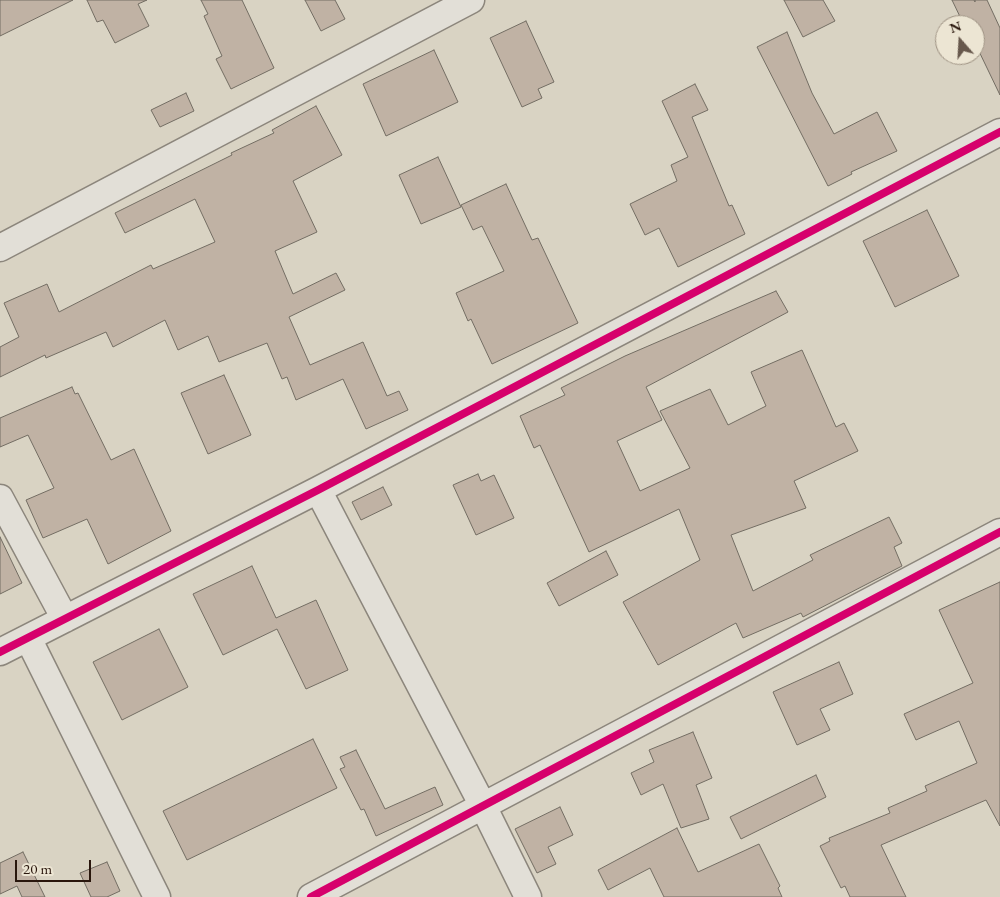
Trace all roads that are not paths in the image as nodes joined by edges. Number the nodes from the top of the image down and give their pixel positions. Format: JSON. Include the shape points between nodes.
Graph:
{"nodes":[{"id":1,"x":471,"y":0,"type":"edge"},
{"id":2,"x":1000,"y":132,"type":"edge"},
{"id":3,"x":0,"y":248,"type":"edge"},
{"id":4,"x":318,"y":490,"type":"junction"},
{"id":5,"x":0,"y":498,"type":"edge"},
{"id":6,"x":1000,"y":532,"type":"edge"},
{"id":7,"x":66,"y":618,"type":"junction"},
{"id":8,"x":28,"y":638,"type":"junction"},
{"id":9,"x":0,"y":652,"type":"edge"},
{"id":10,"x":483,"y":806,"type":"junction"},
{"id":11,"x":157,"y":897,"type":"edge"},
{"id":12,"x":311,"y":897,"type":"edge"},
{"id":13,"x":528,"y":897,"type":"edge"}],
"edges":[{"from":1,"to":3,"type":"street"},
{"from":2,"to":4,"type":"street"},
{"from":4,"to":7,"type":"street"},
{"from":4,"to":10,"type":"street"},
{"from":5,"to":7,"type":"street"},
{"from":6,"to":10,"type":"street"},
{"from":7,"to":8,"type":"street"},
{"from":8,"to":9,"type":"street"},
{"from":8,"to":11,"type":"street"},
{"from":10,"to":12,"type":"street"},
{"from":10,"to":13,"type":"street"}]}
